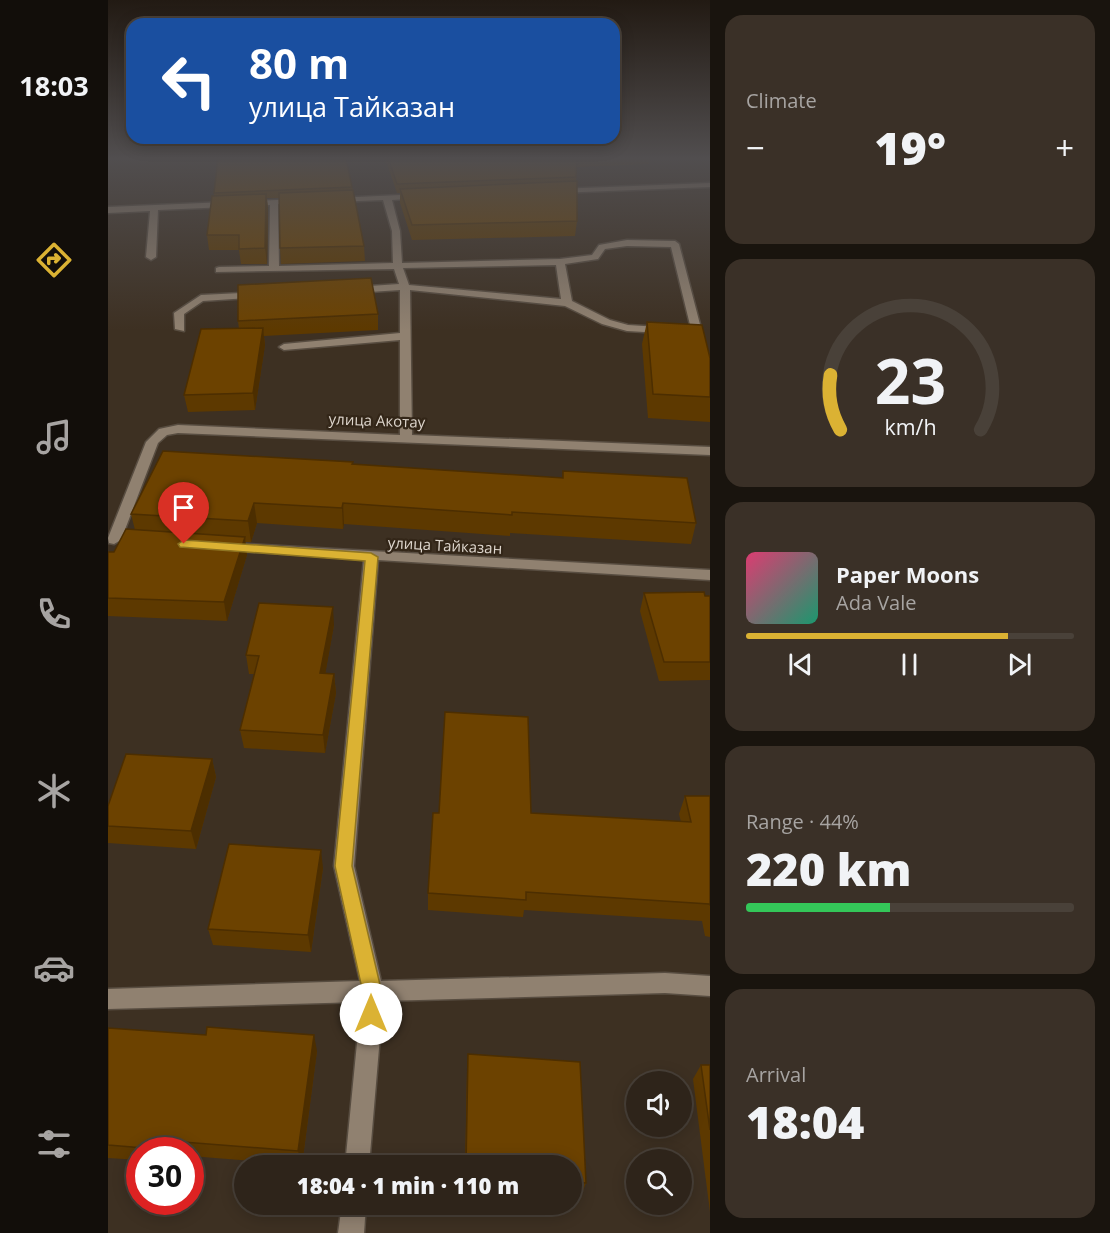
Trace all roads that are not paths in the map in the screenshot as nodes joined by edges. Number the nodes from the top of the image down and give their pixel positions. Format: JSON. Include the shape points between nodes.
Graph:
{"nodes":[{"id":1,"x":154,"y":216,"type":"edge"},
{"id":2,"x":274,"y":216,"type":"edge"},
{"id":3,"x":392,"y":216,"type":"edge"},
{"id":4,"x":151,"y":257,"type":"dead end"},
{"id":5,"x":560,"y":262,"type":"junction"},
{"id":6,"x":398,"y":266,"type":"junction"},
{"id":7,"x":274,"y":269,"type":"junction"},
{"id":8,"x":219,"y":270,"type":"dead end"},
{"id":9,"x":405,"y":287,"type":"junction"},
{"id":10,"x":345,"y":290,"type":"edge"},
{"id":11,"x":273,"y":294,"type":"edge"},
{"id":12,"x":567,"y":303,"type":"junction"},
{"id":13,"x":180,"y":329,"type":"dead end"},
{"id":14,"x":407,"y":336,"type":"junction"},
{"id":15,"x":284,"y":346,"type":"dead end"},
{"id":16,"x":406,"y":437,"type":"junction"},
{"id":17,"x":710,"y":451,"type":"edge"},
{"id":18,"x":116,"y":540,"type":"edge"},
{"id":19,"x":208,"y":546,"type":"edge"},
{"id":20,"x":371,"y":557,"type":"junction"},
{"id":21,"x":710,"y":575,"type":"edge"},
{"id":22,"x":710,"y":986,"type":"edge"},
{"id":23,"x":373,"y":993,"type":"junction"},
{"id":24,"x":108,"y":999,"type":"edge"},
{"id":25,"x":358,"y":1155,"type":"edge"},
{"id":26,"x":353,"y":1215,"type":"edge"},
{"id":27,"x":351,"y":1233,"type":"edge"}],
"edges":[{"from":1,"to":4,"type":"street"},
{"from":2,"to":7,"type":"street"},
{"from":3,"to":6,"type":"street"},
{"from":5,"to":6,"type":"street"},
{"from":5,"to":12,"type":"street"},
{"from":5,"to":12,"type":"street","via":[[595,257],[603,247],[627,243],[675,243],[697,332],[627,328]]},
{"from":6,"to":7,"type":"street"},
{"from":6,"to":9,"type":"street"},
{"from":7,"to":8,"type":"street"},
{"from":9,"to":10,"type":"street"},
{"from":9,"to":12,"type":"street"},
{"from":9,"to":14,"type":"street"},
{"from":11,"to":13,"type":"street","via":[[201,298],[179,313]]},
{"from":14,"to":15,"type":"street"},
{"from":14,"to":16,"type":"street"},
{"from":16,"to":17,"type":"street","name":"улица Акотау"},
{"from":16,"to":18,"type":"street","name":"улица Акотау","via":[[178,429],[164,432],[152,442]]},
{"from":19,"to":20,"type":"street","name":"улица Тайказан"},
{"from":20,"to":21,"type":"street","name":"улица Тайказан"},
{"from":20,"to":23,"type":"street","via":[[344,866]]},
{"from":22,"to":23,"type":"street","via":[[666,983]]},
{"from":23,"to":24,"type":"street"},
{"from":23,"to":25,"type":"street"},
{"from":26,"to":27,"type":"street"}]}
